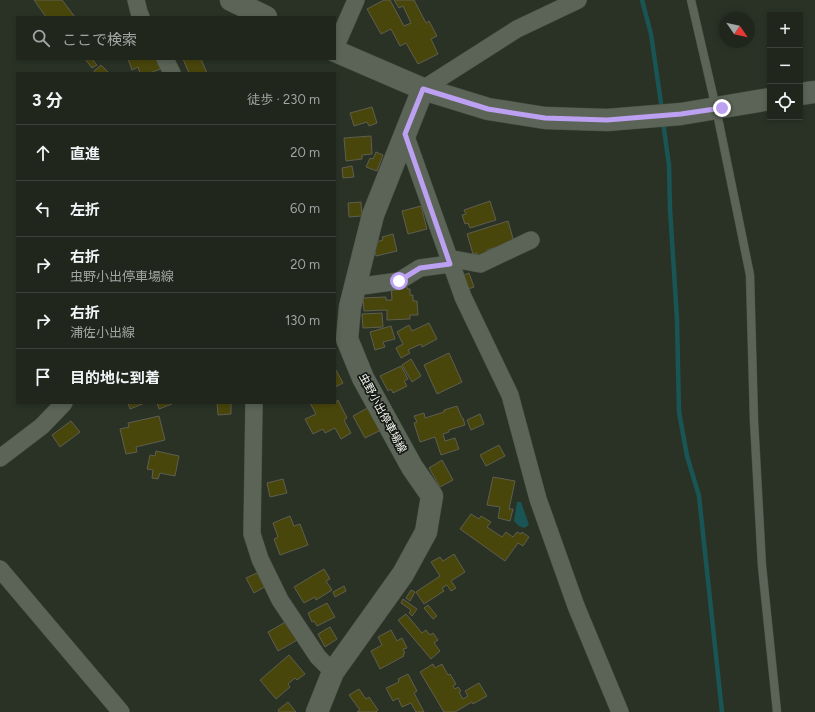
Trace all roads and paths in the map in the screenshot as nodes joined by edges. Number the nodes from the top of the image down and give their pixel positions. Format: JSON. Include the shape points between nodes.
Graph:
{"nodes":[{"id":1,"x":136,"y":0,"type":"edge"},
{"id":2,"x":231,"y":0,"type":"edge"},
{"id":3,"x":356,"y":0,"type":"edge"},
{"id":4,"x":578,"y":0,"type":"edge"},
{"id":5,"x":691,"y":0,"type":"edge"},
{"id":6,"x":141,"y":16,"type":"edge"},
{"id":7,"x":264,"y":16,"type":"edge"},
{"id":8,"x":336,"y":47,"type":"edge"},
{"id":9,"x":336,"y":49,"type":"edge"},
{"id":10,"x":166,"y":60,"type":"edge"},
{"id":11,"x":172,"y":72,"type":"edge"},
{"id":12,"x":423,"y":89,"type":"junction"},
{"id":13,"x":815,"y":92,"type":"edge"},
{"id":14,"x":803,"y":94,"type":"edge"},
{"id":15,"x":767,"y":100,"type":"edge"},
{"id":16,"x":719,"y":108,"type":"junction"},
{"id":17,"x":405,"y":134,"type":"junction"},
{"id":18,"x":531,"y":240,"type":"dead end"},
{"id":19,"x":449,"y":261,"type":"junction"},
{"id":20,"x":355,"y":287,"type":"junction"},
{"id":21,"x":63,"y":404,"type":"edge"},
{"id":22,"x":254,"y":404,"type":"edge"},
{"id":23,"x":0,"y":458,"type":"edge"},
{"id":24,"x":0,"y":568,"type":"edge"},
{"id":25,"x":333,"y":672,"type":"junction"},
{"id":26,"x":121,"y":712,"type":"edge"},
{"id":27,"x":317,"y":712,"type":"edge"},
{"id":28,"x":620,"y":712,"type":"edge"},
{"id":29,"x":777,"y":712,"type":"edge"}],
"edges":[{"from":1,"to":6,"type":"street"},
{"from":2,"to":7,"type":"main road"},
{"from":3,"to":8,"type":"street"},
{"from":4,"to":12,"type":"street","via":[[518,30]]},
{"from":5,"to":16,"type":"lane"},
{"from":9,"to":12,"type":"main road"},
{"from":10,"to":11,"type":"street"},
{"from":12,"to":16,"type":"main road","via":[[488,109],[545,118],[607,120]]},
{"from":12,"to":17,"type":"main road","name":"虫野小出停車場線"},
{"from":13,"to":14,"type":"main road"},
{"from":15,"to":16,"type":"main road"},
{"from":16,"to":29,"type":"lane","via":[[750,275],[754,421],[762,566]]},
{"from":17,"to":19,"type":"street"},
{"from":17,"to":20,"type":"main road","name":"虫野小出停車場線","via":[[373,216]]},
{"from":18,"to":19,"type":"street","via":[[480,264]]},
{"from":19,"to":20,"type":"street","via":[[420,268],[399,281]]},
{"from":19,"to":28,"type":"street","via":[[462,296],[510,395],[538,499],[571,592]]},
{"from":20,"to":25,"type":"main road","name":"虫野小出停車場線","via":[[347,339],[363,378],[412,467],[432,496],[426,532],[407,567]]},
{"from":21,"to":23,"type":"street","via":[[42,426]]},
{"from":22,"to":25,"type":"street","via":[[252,534],[260,559],[280,600],[318,657]]},
{"from":24,"to":26,"type":"street"},
{"from":25,"to":27,"type":"main road","name":"虫野小出停車場線"}]}
